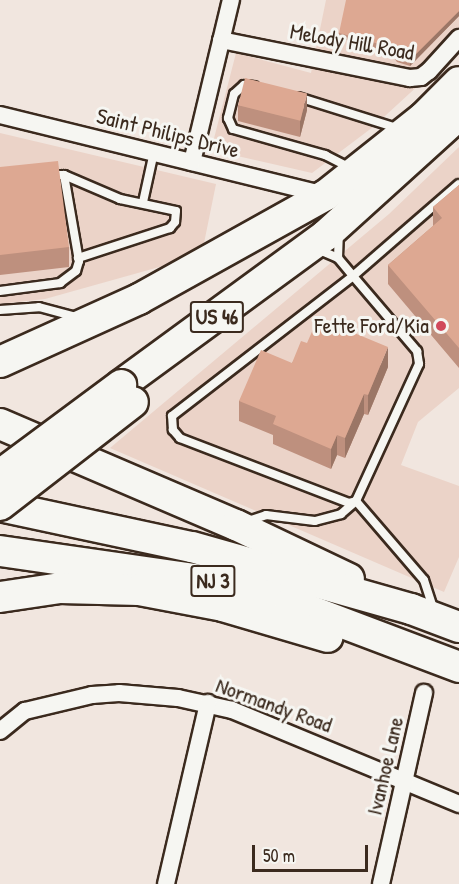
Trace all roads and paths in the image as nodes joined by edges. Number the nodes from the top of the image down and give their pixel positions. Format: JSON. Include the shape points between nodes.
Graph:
{"nodes":[{"id":1,"x":231,"y":0,"type":"edge"},
{"id":2,"x":459,"y":38,"type":"edge"},
{"id":3,"x":221,"y":40,"type":"junction"},
{"id":4,"x":444,"y":88,"type":"edge"},
{"id":5,"x":262,"y":89,"type":"edge"},
{"id":6,"x":284,"y":94,"type":"edge"},
{"id":7,"x":0,"y":115,"type":"edge"},
{"id":8,"x":406,"y":132,"type":"junction"},
{"id":9,"x":154,"y":152,"type":"junction"},
{"id":10,"x":192,"y":162,"type":"junction"},
{"id":11,"x":356,"y":172,"type":"junction"},
{"id":12,"x":43,"y":174,"type":"edge"},
{"id":13,"x":64,"y":175,"type":"junction"},
{"id":14,"x":459,"y":184,"type":"edge"},
{"id":15,"x":326,"y":195,"type":"junction"},
{"id":16,"x":143,"y":202,"type":"junction"},
{"id":17,"x":314,"y":255,"type":"junction"},
{"id":18,"x":78,"y":258,"type":"junction"},
{"id":19,"x":353,"y":276,"type":"junction"},
{"id":20,"x":0,"y":291,"type":"edge"},
{"id":21,"x":0,"y":310,"type":"edge"},
{"id":22,"x":95,"y":321,"type":"junction"},
{"id":23,"x":0,"y":362,"type":"edge"},
{"id":24,"x":127,"y":394,"type":"junction"},
{"id":25,"x":0,"y":424,"type":"edge"},
{"id":26,"x":0,"y":475,"type":"edge"},
{"id":27,"x":356,"y":501,"type":"junction"},
{"id":28,"x":0,"y":506,"type":"edge"},
{"id":29,"x":236,"y":525,"type":"junction"},
{"id":30,"x":0,"y":551,"type":"edge"},
{"id":31,"x":0,"y":597,"type":"edge"},
{"id":32,"x":435,"y":618,"type":"edge"},
{"id":33,"x":416,"y":651,"type":"junction"},
{"id":34,"x":459,"y":667,"type":"edge"},
{"id":35,"x":424,"y":693,"type":"dead end"},
{"id":36,"x":208,"y":703,"type":"junction"},
{"id":37,"x":0,"y":731,"type":"edge"},
{"id":38,"x":405,"y":781,"type":"junction"},
{"id":39,"x":459,"y":804,"type":"edge"},
{"id":40,"x":166,"y":884,"type":"edge"},
{"id":41,"x":381,"y":884,"type":"edge"}],
"edges":[{"from":1,"to":3,"type":"street"},
{"from":2,"to":4,"type":"street","name":"Melody Hill Road"},
{"from":3,"to":4,"type":"street","name":"Melody Hill Road"},
{"from":3,"to":10,"type":"street"},
{"from":4,"to":8,"type":"highway","number":"US 46"},
{"from":4,"to":17,"type":"highway","number":"US 46"},
{"from":5,"to":11,"type":"lane","via":[[243,85],[234,94],[228,118],[233,129],[325,155]]},
{"from":6,"to":8,"type":"lane","via":[[335,106]]},
{"from":7,"to":9,"type":"street","name":"Saint Philips Drive"},
{"from":8,"to":11,"type":"highway","number":"US 46"},
{"from":9,"to":10,"type":"street","name":"Saint Philips Drive"},
{"from":9,"to":16,"type":"lane"},
{"from":10,"to":15,"type":"street","name":"Saint Philips Drive"},
{"from":11,"to":15,"type":"highway","number":"US 46"},
{"from":12,"to":13,"type":"lane"},
{"from":13,"to":16,"type":"lane","via":[[120,199]]},
{"from":13,"to":18,"type":"lane"},
{"from":14,"to":19,"type":"lane"},
{"from":15,"to":22,"type":"highway","number":"US 46"},
{"from":16,"to":18,"type":"lane","via":[[169,206],[176,211],[176,222],[156,235]]},
{"from":17,"to":19,"type":"lane"},
{"from":17,"to":24,"type":"highway","number":"US 46"},
{"from":18,"to":20,"type":"lane","via":[[76,271],[60,283]]},
{"from":19,"to":27,"type":"lane","via":[[417,351],[419,364]]},
{"from":19,"to":27,"type":"lane","via":[[172,416],[173,430],[180,438],[334,501]]},
{"from":21,"to":22,"type":"lane","via":[[39,307]]},
{"from":22,"to":23,"type":"highway","number":"US 46"},
{"from":24,"to":26,"type":"highway","number":"US 46","bridge":true},
{"from":24,"to":28,"type":"highway","bridge":true},
{"from":25,"to":29,"type":"highway"},
{"from":27,"to":29,"type":"lane","via":[[341,514],[315,521],[266,515]]},
{"from":27,"to":32,"type":"lane","via":[[424,580]]},
{"from":28,"to":32,"type":"highway","number":"NJ 3","via":[[192,546]]},
{"from":29,"to":32,"type":"highway"},
{"from":30,"to":33,"type":"highway","number":"NJ 3","via":[[221,583],[290,603]]},
{"from":31,"to":33,"type":"highway","via":[[60,588],[139,590],[223,606],[377,651]]},
{"from":33,"to":34,"type":"highway","number":"NJ 3"},
{"from":35,"to":38,"type":"street","name":"Ivanhoe Lane"},
{"from":36,"to":37,"type":"street","name":"Normandy Road","via":[[119,693],[92,695],[25,711]]},
{"from":36,"to":38,"type":"street","name":"Normandy Road"},
{"from":36,"to":40,"type":"street"},
{"from":38,"to":39,"type":"street","name":"Normandy Road"},
{"from":38,"to":41,"type":"street","name":"Ivanhoe Lane"}]}
